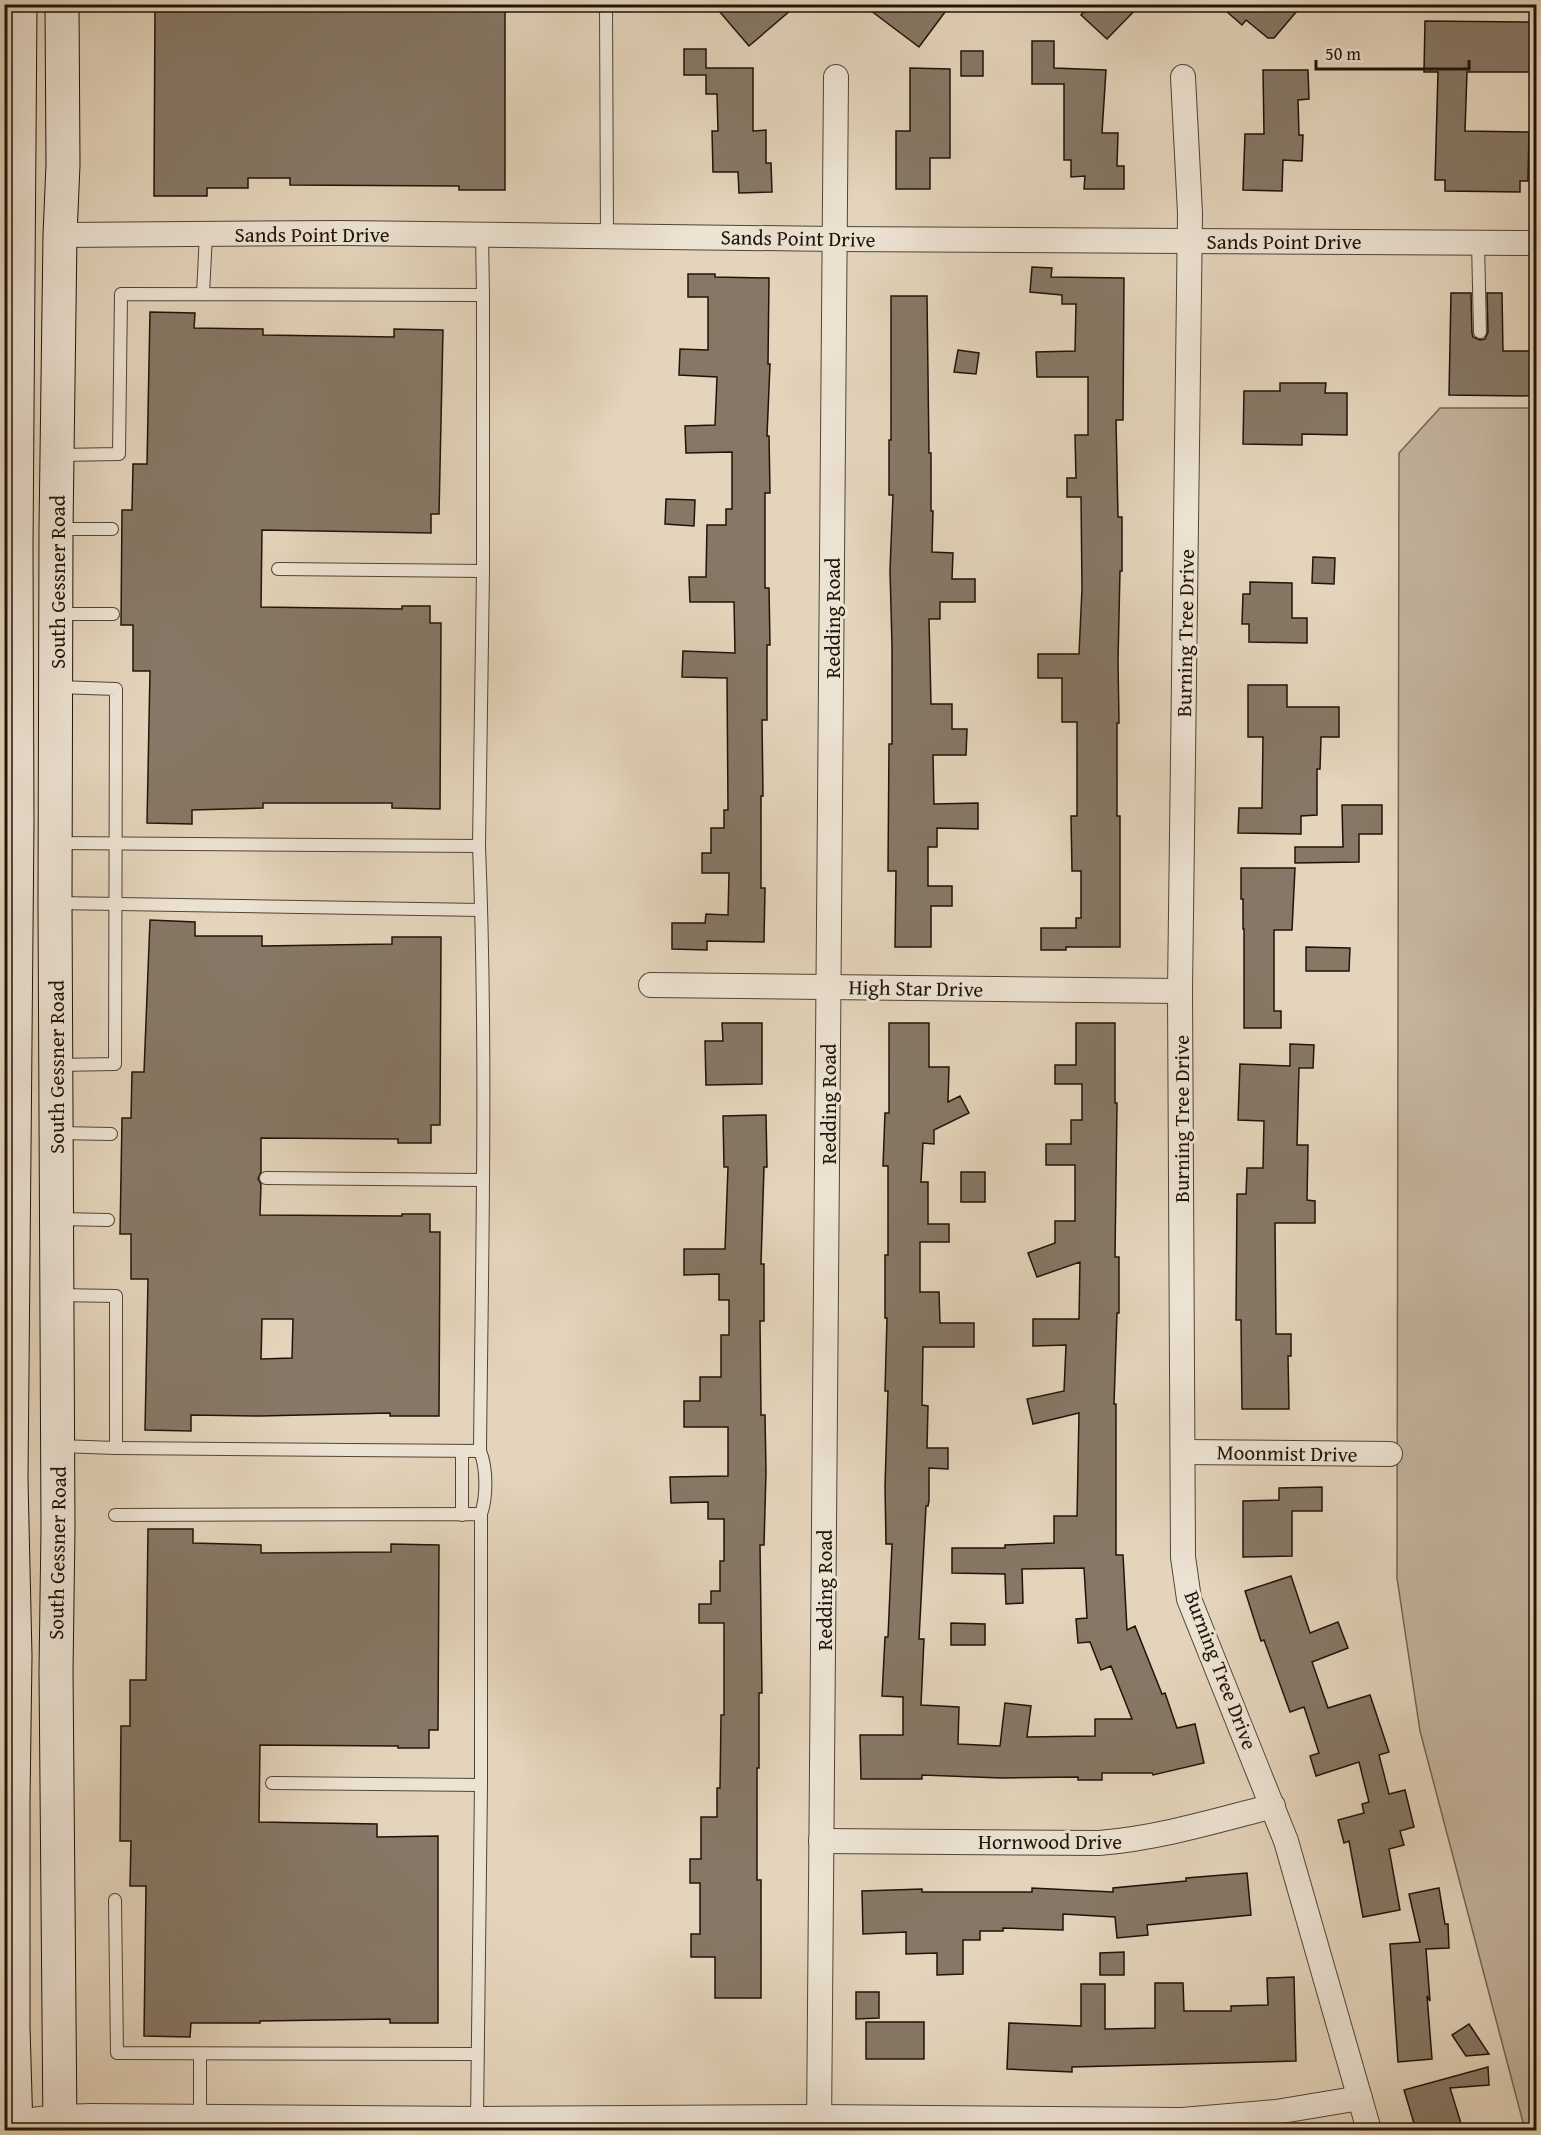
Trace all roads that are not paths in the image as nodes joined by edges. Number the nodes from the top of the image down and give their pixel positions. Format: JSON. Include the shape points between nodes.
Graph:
{"nodes":[{"id":1,"x":62,"y":4,"type":"edge"},
{"id":2,"x":606,"y":4,"type":"edge"},
{"id":3,"x":15,"y":24,"type":"edge"},
{"id":4,"x":837,"y":77,"type":"dead end"},
{"id":5,"x":1183,"y":77,"type":"dead end"},
{"id":6,"x":12,"y":78,"type":"edge"},
{"id":7,"x":12,"y":155,"type":"edge"},
{"id":8,"x":206,"y":234,"type":"junction"},
{"id":9,"x":60,"y":235,"type":"junction"},
{"id":10,"x":482,"y":235,"type":"junction"},
{"id":11,"x":607,"y":236,"type":"junction"},
{"id":12,"x":835,"y":239,"type":"junction"},
{"id":13,"x":1190,"y":241,"type":"junction"},
{"id":14,"x":1478,"y":242,"type":"junction"},
{"id":15,"x":1536,"y":243,"type":"edge"},
{"id":16,"x":203,"y":294,"type":"junction"},
{"id":17,"x":483,"y":295,"type":"junction"},
{"id":18,"x":1480,"y":332,"type":"dead end"},
{"id":19,"x":57,"y":455,"type":"junction"},
{"id":20,"x":10,"y":528,"type":"edge"},
{"id":21,"x":56,"y":529,"type":"junction"},
{"id":22,"x":112,"y":529,"type":"dead end"},
{"id":23,"x":278,"y":569,"type":"dead end"},
{"id":24,"x":483,"y":572,"type":"junction"},
{"id":25,"x":56,"y":614,"type":"junction"},
{"id":26,"x":113,"y":614,"type":"dead end"},
{"id":27,"x":56,"y":687,"type":"junction"},
{"id":28,"x":10,"y":691,"type":"edge"},
{"id":29,"x":116,"y":842,"type":"junction"},
{"id":30,"x":56,"y":843,"type":"junction"},
{"id":31,"x":478,"y":846,"type":"junction"},
{"id":32,"x":55,"y":903,"type":"junction"},
{"id":33,"x":116,"y":904,"type":"junction"},
{"id":34,"x":481,"y":910,"type":"junction"},
{"id":35,"x":16,"y":980,"type":"junction"},
{"id":36,"x":56,"y":981,"type":"junction"},
{"id":37,"x":651,"y":985,"type":"dead end"},
{"id":38,"x":829,"y":987,"type":"junction"},
{"id":39,"x":1180,"y":991,"type":"junction"},
{"id":40,"x":56,"y":1065,"type":"junction"},
{"id":41,"x":56,"y":1133,"type":"junction"},
{"id":42,"x":111,"y":1134,"type":"dead end"},
{"id":43,"x":266,"y":1178,"type":"dead end"},
{"id":44,"x":483,"y":1180,"type":"junction"},
{"id":45,"x":9,"y":1207,"type":"edge"},
{"id":46,"x":57,"y":1219,"type":"junction"},
{"id":47,"x":108,"y":1220,"type":"dead end"},
{"id":48,"x":13,"y":1258,"type":"junction"},
{"id":49,"x":57,"y":1260,"type":"junction"},
{"id":50,"x":57,"y":1295,"type":"junction"},
{"id":51,"x":58,"y":1446,"type":"junction"},
{"id":52,"x":116,"y":1448,"type":"junction"},
{"id":53,"x":462,"y":1450,"type":"junction"},
{"id":54,"x":480,"y":1451,"type":"junction"},
{"id":55,"x":1183,"y":1452,"type":"junction"},
{"id":56,"x":1390,"y":1454,"type":"dead end"},
{"id":57,"x":481,"y":1514,"type":"junction"},
{"id":58,"x":115,"y":1515,"type":"dead end"},
{"id":59,"x":462,"y":1515,"type":"junction"},
{"id":60,"x":12,"y":1528,"type":"junction"},
{"id":61,"x":58,"y":1528,"type":"junction"},
{"id":62,"x":272,"y":1783,"type":"dead end"},
{"id":63,"x":481,"y":1785,"type":"junction"},
{"id":64,"x":13,"y":1801,"type":"junction"},
{"id":65,"x":57,"y":1803,"type":"junction"},
{"id":66,"x":1273,"y":1806,"type":"junction"},
{"id":67,"x":821,"y":1841,"type":"junction"},
{"id":68,"x":115,"y":1900,"type":"dead end"},
{"id":69,"x":200,"y":2054,"type":"junction"},
{"id":70,"x":477,"y":2054,"type":"junction"},
{"id":71,"x":1360,"y":2098,"type":"junction"},
{"id":72,"x":200,"y":2116,"type":"junction"},
{"id":73,"x":477,"y":2120,"type":"junction"},
{"id":74,"x":59,"y":2124,"type":"edge"},
{"id":75,"x":134,"y":2124,"type":"edge"},
{"id":76,"x":277,"y":2124,"type":"edge"},
{"id":77,"x":819,"y":2124,"type":"edge"},
{"id":78,"x":12,"y":2125,"type":"edge"},
{"id":79,"x":1369,"y":2130,"type":"edge"}],
"edges":[{"from":1,"to":9,"type":"main road","name":"South Gessner Road"},
{"from":2,"to":11,"type":"lane"},
{"from":3,"to":6,"type":"main road","name":"South Gessner Road"},
{"from":4,"to":12,"type":"street","name":"Redding Road"},
{"from":5,"to":13,"type":"street","name":"Burning Tree Drive"},
{"from":6,"to":7,"type":"main road","name":"South Gessner Road"},
{"from":6,"to":9,"type":"main road","via":[[37,118],[37,198],[44,224]]},
{"from":7,"to":20,"type":"main road","name":"South Gessner Road"},
{"from":8,"to":9,"type":"street","name":"Sands Point Drive"},
{"from":8,"to":10,"type":"street","name":"Sands Point Drive"},
{"from":8,"to":16,"type":"lane"},
{"from":9,"to":19,"type":"main road","name":"South Gessner Road"},
{"from":10,"to":11,"type":"street","name":"Sands Point Drive"},
{"from":10,"to":17,"type":"lane"},
{"from":11,"to":12,"type":"street","name":"Sands Point Drive"},
{"from":12,"to":13,"type":"street","name":"Sands Point Drive"},
{"from":12,"to":38,"type":"street","name":"Redding Road"},
{"from":13,"to":14,"type":"street","name":"Sands Point Drive"},
{"from":13,"to":39,"type":"street","name":"Burning Tree Drive"},
{"from":14,"to":15,"type":"street","name":"Sands Point Drive"},
{"from":14,"to":18,"type":"lane"},
{"from":16,"to":17,"type":"lane"},
{"from":16,"to":19,"type":"lane","via":[[120,294],[119,454]]},
{"from":17,"to":24,"type":"lane"},
{"from":19,"to":21,"type":"main road","name":"South Gessner Road"},
{"from":20,"to":21,"type":"main road"},
{"from":20,"to":28,"type":"main road","name":"South Gessner Road"},
{"from":21,"to":22,"type":"lane"},
{"from":21,"to":25,"type":"main road","name":"South Gessner Road"},
{"from":23,"to":24,"type":"lane"},
{"from":24,"to":31,"type":"lane"},
{"from":25,"to":26,"type":"lane"},
{"from":25,"to":27,"type":"main road","name":"South Gessner Road"},
{"from":27,"to":29,"type":"lane","via":[[116,689]]},
{"from":27,"to":30,"type":"main road","name":"South Gessner Road"},
{"from":28,"to":35,"type":"main road","name":"South Gessner Road"},
{"from":29,"to":30,"type":"lane"},
{"from":29,"to":31,"type":"lane"},
{"from":29,"to":33,"type":"lane"},
{"from":30,"to":32,"type":"main road","name":"South Gessner Road"},
{"from":31,"to":34,"type":"lane"},
{"from":32,"to":33,"type":"lane"},
{"from":32,"to":36,"type":"main road","name":"South Gessner Road"},
{"from":33,"to":34,"type":"lane"},
{"from":33,"to":40,"type":"lane","via":[[115,1064]]},
{"from":34,"to":44,"type":"lane"},
{"from":35,"to":36,"type":"main road"},
{"from":35,"to":45,"type":"main road","name":"South Gessner Road"},
{"from":36,"to":40,"type":"main road","name":"South Gessner Road"},
{"from":37,"to":38,"type":"street","name":"High Star Drive"},
{"from":38,"to":39,"type":"street","name":"High Star Drive"},
{"from":38,"to":67,"type":"street","name":"Redding Road"},
{"from":39,"to":55,"type":"street","name":"Burning Tree Drive"},
{"from":40,"to":41,"type":"main road","name":"South Gessner Road"},
{"from":41,"to":42,"type":"lane"},
{"from":41,"to":46,"type":"main road","name":"South Gessner Road"},
{"from":43,"to":44,"type":"lane"},
{"from":44,"to":54,"type":"lane"},
{"from":45,"to":48,"type":"main road","name":"South Gessner Road"},
{"from":46,"to":47,"type":"lane"},
{"from":46,"to":49,"type":"main road","name":"South Gessner Road"},
{"from":48,"to":49,"type":"main road"},
{"from":48,"to":60,"type":"main road","name":"South Gessner Road"},
{"from":49,"to":50,"type":"main road","name":"South Gessner Road"},
{"from":50,"to":51,"type":"main road","name":"South Gessner Road"},
{"from":50,"to":52,"type":"lane","via":[[116,1296]]},
{"from":51,"to":52,"type":"lane"},
{"from":51,"to":61,"type":"main road","name":"South Gessner Road"},
{"from":52,"to":53,"type":"lane"},
{"from":53,"to":54,"type":"lane"},
{"from":53,"to":59,"type":"lane"},
{"from":54,"to":57,"type":"lane","via":[[484,1462]]},
{"from":55,"to":56,"type":"street","name":"Moonmist Drive"},
{"from":55,"to":66,"type":"street","name":"Burning Tree Drive","via":[[1183,1557],[1190,1599]]},
{"from":57,"to":59,"type":"lane"},
{"from":57,"to":63,"type":"lane"},
{"from":58,"to":59,"type":"lane"},
{"from":60,"to":61,"type":"main road"},
{"from":60,"to":64,"type":"main road","name":"South Gessner Road"},
{"from":61,"to":65,"type":"main road","name":"South Gessner Road"},
{"from":62,"to":63,"type":"lane"},
{"from":63,"to":70,"type":"lane"},
{"from":64,"to":65,"type":"main road"},
{"from":64,"to":78,"type":"main road","name":"South Gessner Road"},
{"from":65,"to":74,"type":"main road","name":"South Gessner Road"},
{"from":66,"to":67,"type":"street","name":"Hornwood Drive","via":[[1132,1841]]},
{"from":66,"to":71,"type":"street","name":"Burning Tree Drive"},
{"from":67,"to":77,"type":"street","name":"Redding Road"},
{"from":68,"to":69,"type":"lane","via":[[117,2053]]},
{"from":69,"to":70,"type":"lane"},
{"from":69,"to":72,"type":"lane"},
{"from":70,"to":73,"type":"lane"},
{"from":71,"to":77,"type":"street","via":[[1276,2112],[1182,2120]]},
{"from":71,"to":79,"type":"street","name":"Burning Tree Drive"},
{"from":72,"to":75,"type":"street"},
{"from":72,"to":76,"type":"street"},
{"from":73,"to":76,"type":"street"},
{"from":73,"to":77,"type":"street"},
{"from":74,"to":75,"type":"street"},
{"from":74,"to":78,"type":"street"}]}
